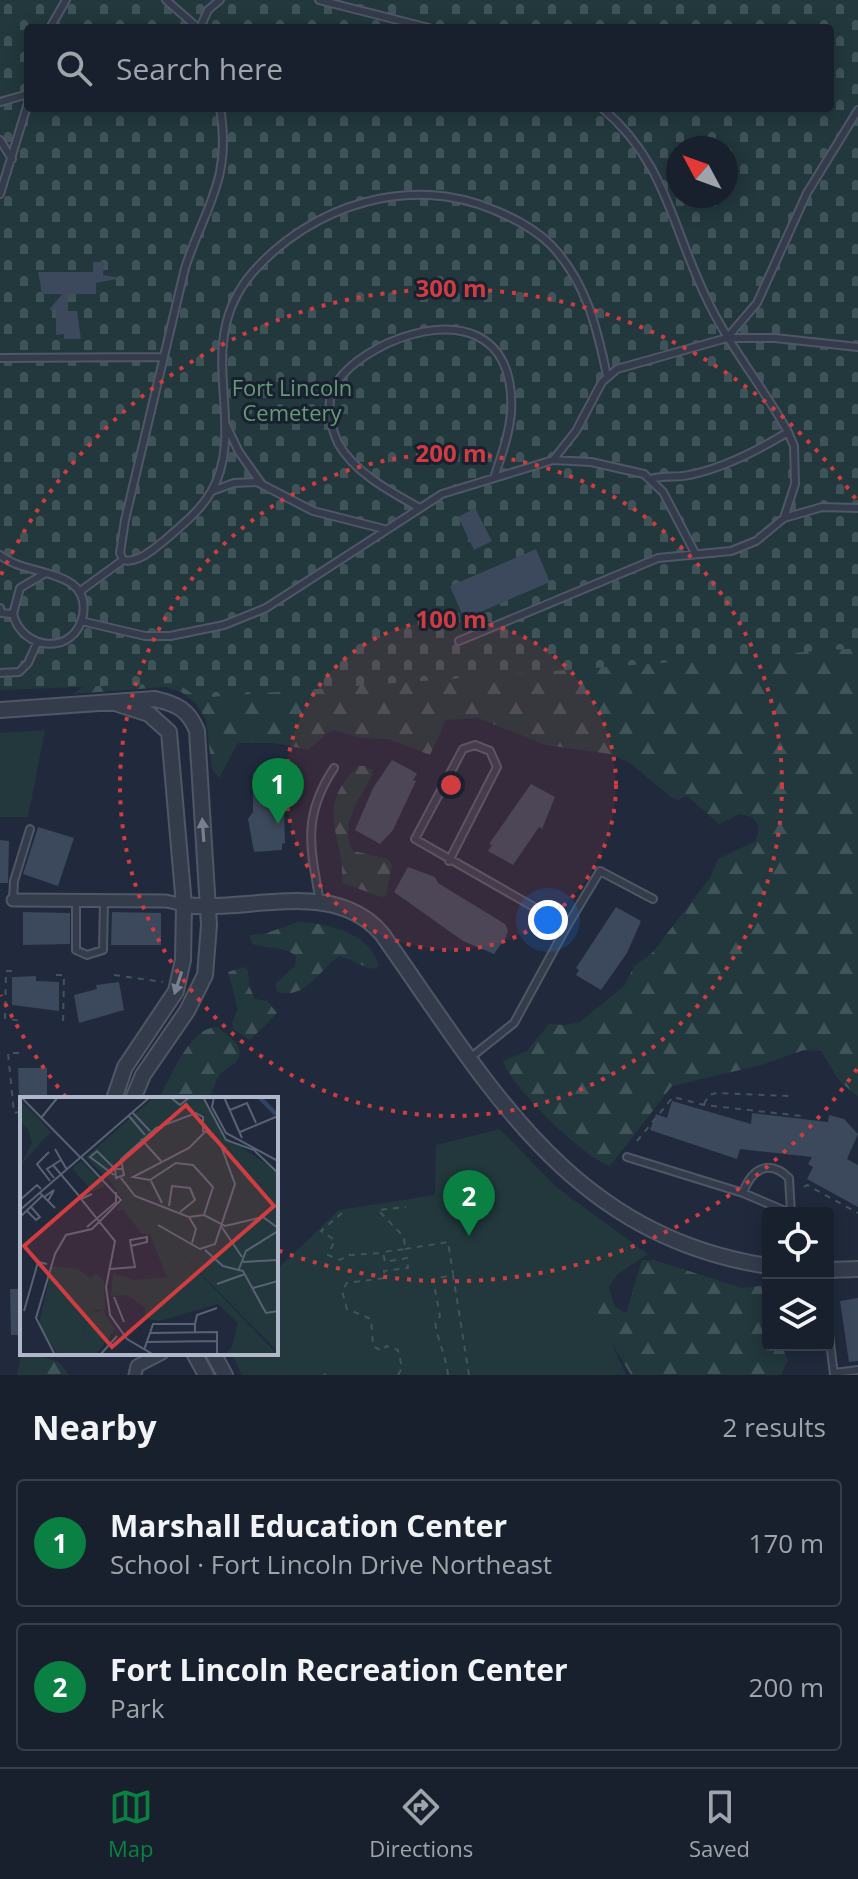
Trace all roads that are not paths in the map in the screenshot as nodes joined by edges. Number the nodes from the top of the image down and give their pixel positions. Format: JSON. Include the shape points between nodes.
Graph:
{"nodes":[{"id":1,"x":66,"y":0,"type":"edge"},
{"id":2,"x":166,"y":0,"type":"edge"},
{"id":3,"x":220,"y":0,"type":"edge"},
{"id":4,"x":319,"y":0,"type":"edge"},
{"id":5,"x":52,"y":24,"type":"edge"},
{"id":6,"x":194,"y":24,"type":"edge"},
{"id":7,"x":201,"y":24,"type":"edge"},
{"id":8,"x":413,"y":24,"type":"edge"},
{"id":9,"x":24,"y":95,"type":"edge"},
{"id":10,"x":0,"y":102,"type":"edge"},
{"id":11,"x":858,"y":110,"type":"edge"},
{"id":12,"x":25,"y":112,"type":"edge"},
{"id":13,"x":220,"y":112,"type":"edge"},
{"id":14,"x":606,"y":112,"type":"edge"},
{"id":15,"x":0,"y":140,"type":"edge"},
{"id":16,"x":12,"y":159,"type":"junction"},
{"id":17,"x":0,"y":194,"type":"edge"},
{"id":18,"x":727,"y":338,"type":"junction"},
{"id":19,"x":858,"y":347,"type":"edge"},
{"id":20,"x":163,"y":357,"type":"junction"},
{"id":21,"x":0,"y":358,"type":"edge"},
{"id":22,"x":607,"y":376,"type":"junction"},
{"id":23,"x":226,"y":424,"type":"junction"},
{"id":24,"x":788,"y":432,"type":"junction"},
{"id":25,"x":553,"y":460,"type":"junction"},
{"id":26,"x":494,"y":478,"type":"junction"},
{"id":27,"x":651,"y":479,"type":"junction"},
{"id":28,"x":261,"y":483,"type":"junction"},
{"id":29,"x":212,"y":491,"type":"junction"},
{"id":30,"x":418,"y":507,"type":"junction"},
{"id":31,"x":858,"y":508,"type":"edge"},
{"id":32,"x":784,"y":518,"type":"junction"},
{"id":33,"x":384,"y":529,"type":"junction"},
{"id":34,"x":694,"y":551,"type":"junction"},
{"id":35,"x":0,"y":555,"type":"edge"},
{"id":36,"x":123,"y":560,"type":"junction"},
{"id":37,"x":44,"y":574,"type":"junction"},
{"id":38,"x":79,"y":592,"type":"junction"},
{"id":39,"x":0,"y":611,"type":"edge"},
{"id":40,"x":13,"y":614,"type":"junction"},
{"id":41,"x":81,"y":621,"type":"junction"},
{"id":42,"x":459,"y":641,"type":"dead end"},
{"id":43,"x":37,"y":643,"type":"junction"},
{"id":44,"x":0,"y":673,"type":"edge"},
{"id":45,"x":118,"y":704,"type":"junction"},
{"id":46,"x":0,"y":710,"type":"edge"},
{"id":47,"x":334,"y":768,"type":"dead end"},
{"id":48,"x":30,"y":829,"type":"dead end"},
{"id":49,"x":449,"y":861,"type":"junction"},
{"id":50,"x":653,"y":899,"type":"dead end"},
{"id":51,"x":13,"y":900,"type":"joint"},
{"id":52,"x":76,"y":900,"type":"junction"},
{"id":53,"x":104,"y":901,"type":"junction"},
{"id":54,"x":320,"y":902,"type":"junction"},
{"id":55,"x":184,"y":905,"type":"junction"},
{"id":56,"x":208,"y":908,"type":"junction"},
{"id":57,"x":567,"y":926,"type":"junction"},
{"id":58,"x":470,"y":1058,"type":"junction"},
{"id":59,"x":115,"y":1097,"type":"edge"},
{"id":60,"x":134,"y":1097,"type":"edge"},
{"id":61,"x":627,"y":1157,"type":"dead end"},
{"id":62,"x":743,"y":1193,"type":"junction"},
{"id":63,"x":776,"y":1207,"type":"edge"},
{"id":64,"x":790,"y":1207,"type":"edge"},
{"id":65,"x":762,"y":1265,"type":"edge"},
{"id":66,"x":858,"y":1269,"type":"edge"},
{"id":67,"x":834,"y":1270,"type":"edge"},
{"id":68,"x":831,"y":1351,"type":"edge"},
{"id":69,"x":158,"y":1355,"type":"edge"},
{"id":70,"x":195,"y":1355,"type":"edge"},
{"id":71,"x":214,"y":1355,"type":"edge"},
{"id":72,"x":858,"y":1370,"type":"edge"},
{"id":73,"x":834,"y":1374,"type":"edge"},
{"id":74,"x":135,"y":1375,"type":"edge"},
{"id":75,"x":206,"y":1375,"type":"edge"},
{"id":76,"x":225,"y":1375,"type":"edge"}],
"edges":[{"from":1,"to":5,"type":"lane"},
{"from":2,"to":6,"type":"lane"},
{"from":3,"to":7,"type":"lane"},
{"from":4,"to":8,"type":"lane"},
{"from":9,"to":10,"type":"lane"},
{"from":11,"to":18,"type":"lane","via":[[807,193],[757,303]]},
{"from":12,"to":16,"type":"lane"},
{"from":13,"to":20,"type":"lane","via":[[218,193],[196,235]]},
{"from":14,"to":18,"type":"lane","via":[[644,151]]},
{"from":15,"to":16,"type":"lane"},
{"from":16,"to":17,"type":"lane"},
{"from":18,"to":19,"type":"lane"},
{"from":18,"to":22,"type":"lane"},
{"from":18,"to":24,"type":"lane"},
{"from":20,"to":21,"type":"lane"},
{"from":20,"to":36,"type":"lane","via":[[125,520]]},
{"from":22,"to":23,"type":"lane","via":[[590,305],[550,245],[482,205],[426,193],[400,194],[322,218],[251,274],[237,294],[223,338]]},
{"from":22,"to":25,"type":"lane"},
{"from":23,"to":28,"type":"lane"},
{"from":23,"to":29,"type":"lane"},
{"from":24,"to":27,"type":"lane","via":[[752,453],[703,471]]},
{"from":24,"to":32,"type":"lane","via":[[797,465]]},
{"from":25,"to":26,"type":"lane"},
{"from":25,"to":27,"type":"lane","via":[[591,462]]},
{"from":26,"to":30,"type":"lane"},
{"from":26,"to":30,"type":"lane","via":[[511,411],[506,373],[497,354],[457,328],[417,331],[352,365],[331,396],[330,409],[347,455],[371,478]]},
{"from":27,"to":34,"type":"lane"},
{"from":28,"to":29,"type":"lane","via":[[234,483]]},
{"from":28,"to":33,"type":"lane","via":[[313,511]]},
{"from":29,"to":36,"type":"lane","via":[[159,545],[136,560]]},
{"from":30,"to":33,"type":"lane"},
{"from":31,"to":32,"type":"lane","via":[[822,507]]},
{"from":32,"to":34,"type":"lane","via":[[744,547]]},
{"from":33,"to":41,"type":"lane","via":[[266,608],[224,625],[145,636]]},
{"from":34,"to":42,"type":"lane","via":[[658,558]]},
{"from":35,"to":37,"type":"lane"},
{"from":36,"to":38,"type":"lane"},
{"from":37,"to":38,"type":"lane","via":[[66,579]]},
{"from":37,"to":40,"type":"lane","via":[[20,588]]},
{"from":38,"to":41,"type":"lane"},
{"from":39,"to":40,"type":"lane"},
{"from":40,"to":43,"type":"lane","via":[[19,630]]},
{"from":41,"to":43,"type":"lane","via":[[61,642]]},
{"from":43,"to":44,"type":"lane","via":[[19,672]]},
{"from":45,"to":46,"type":"street"},
{"from":45,"to":55,"type":"street","via":[[149,714],[169,732]]},
{"from":56,"to":45,"type":"street","one_way":true,"via":[[197,731],[186,712],[165,701]]},
{"from":47,"to":54,"type":"lane","via":[[317,795],[309,832]]},
{"from":48,"to":51,"type":"lane"},
{"from":49,"to":49,"type":"lane","via":[[415,839],[463,749],[475,745],[490,751],[497,767]]},
{"from":49,"to":57,"type":"lane"},
{"from":50,"to":57,"type":"lane","via":[[600,871]]},
{"from":51,"to":52,"type":"street"},
{"from":52,"to":53,"type":"street"},
{"from":52,"to":53,"type":"lane","via":[[76,946],[87,955],[103,947]]},
{"from":53,"to":55,"type":"street"},
{"from":54,"to":56,"type":"street"},
{"from":54,"to":58,"type":"street","via":[[350,909],[378,929]]},
{"from":55,"to":56,"type":"street"},
{"from":55,"to":59,"type":"street","one_way":true,"via":[[183,960],[176,991],[125,1067]]},
{"from":56,"to":60,"type":"street","via":[[205,975]]},
{"from":57,"to":58,"type":"lane","via":[[514,1023]]},
{"from":58,"to":65,"type":"street","via":[[533,1141],[594,1195],[673,1240]]},
{"from":61,"to":62,"type":"lane"},
{"from":62,"to":63,"type":"lane"},
{"from":62,"to":64,"type":"lane","via":[[753,1173],[772,1166],[789,1178]]},
{"from":66,"to":67,"type":"street"},
{"from":68,"to":73,"type":"lane"},
{"from":69,"to":74,"type":"street","via":[[137,1366]]},
{"from":70,"to":75,"type":"street"},
{"from":71,"to":76,"type":"street"},
{"from":72,"to":73,"type":"lane"}]}
